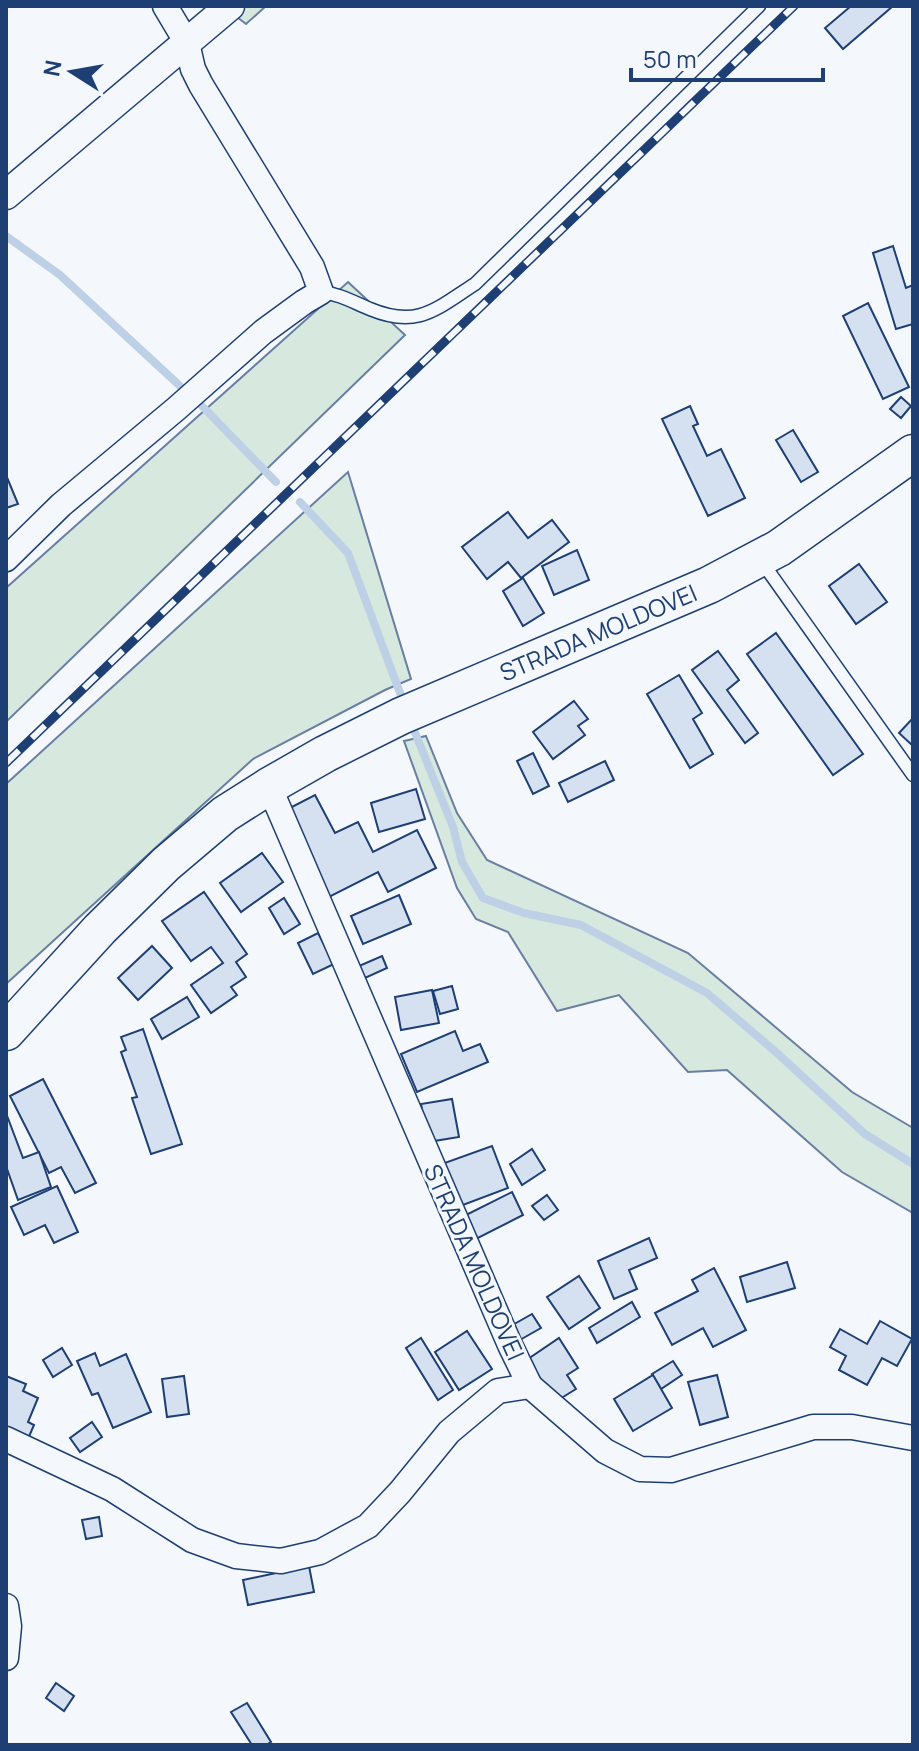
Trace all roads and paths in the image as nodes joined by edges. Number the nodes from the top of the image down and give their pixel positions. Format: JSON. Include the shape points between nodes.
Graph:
{"nodes":[{"id":1,"x":165,"y":6,"type":"edge"},
{"id":2,"x":230,"y":6,"type":"edge"},
{"id":3,"x":759,"y":6,"type":"edge"},
{"id":4,"x":187,"y":43,"type":"junction"},
{"id":5,"x":6,"y":195,"type":"edge"},
{"id":6,"x":321,"y":292,"type":"junction"},
{"id":7,"x":913,"y":453,"type":"edge"},
{"id":8,"x":760,"y":558,"type":"junction"},
{"id":9,"x":6,"y":559,"type":"edge"},
{"id":10,"x":913,"y":775,"type":"edge"},
{"id":11,"x":269,"y":786,"type":"junction"},
{"id":12,"x":6,"y":1032,"type":"edge"},
{"id":13,"x":530,"y":1386,"type":"junction"},
{"id":14,"x":913,"y":1438,"type":"edge"},
{"id":15,"x":6,"y":1439,"type":"edge"},
{"id":16,"x":6,"y":1606,"type":"edge"},
{"id":17,"x":6,"y":1658,"type":"edge"}],
"edges":[{"from":1,"to":4,"type":"street"},
{"from":2,"to":4,"type":"street"},
{"from":3,"to":6,"type":"lane","via":[[475,284],[414,317],[393,318]]},
{"from":4,"to":5,"type":"street"},
{"from":4,"to":6,"type":"street","via":[[201,85],[312,267]]},
{"from":6,"to":9,"type":"street","via":[[263,332],[61,505]]},
{"from":7,"to":8,"type":"main road","name":"STRADA MOLDOVEI"},
{"from":8,"to":10,"type":"lane"},
{"from":8,"to":11,"type":"main road","name":"STRADA MOLDOVEI","via":[[709,585],[401,716]]},
{"from":11,"to":12,"type":"main road","name":"STRADA MOLDOVEI","via":[[225,814],[166,864]]},
{"from":11,"to":13,"type":"street","name":"STRADA MOLDOVEI"},
{"from":13,"to":14,"type":"street","name":"STRADA MOLDOVEI","via":[[605,1451],[640,1469],[671,1470],[813,1427],[852,1427]]},
{"from":13,"to":15,"type":"street","name":"STRADA MOLDOVEI","via":[[498,1391],[449,1432],[368,1526],[320,1552],[281,1561],[236,1556],[192,1540],[112,1489]]},
{"from":16,"to":17,"type":"street"}]}
